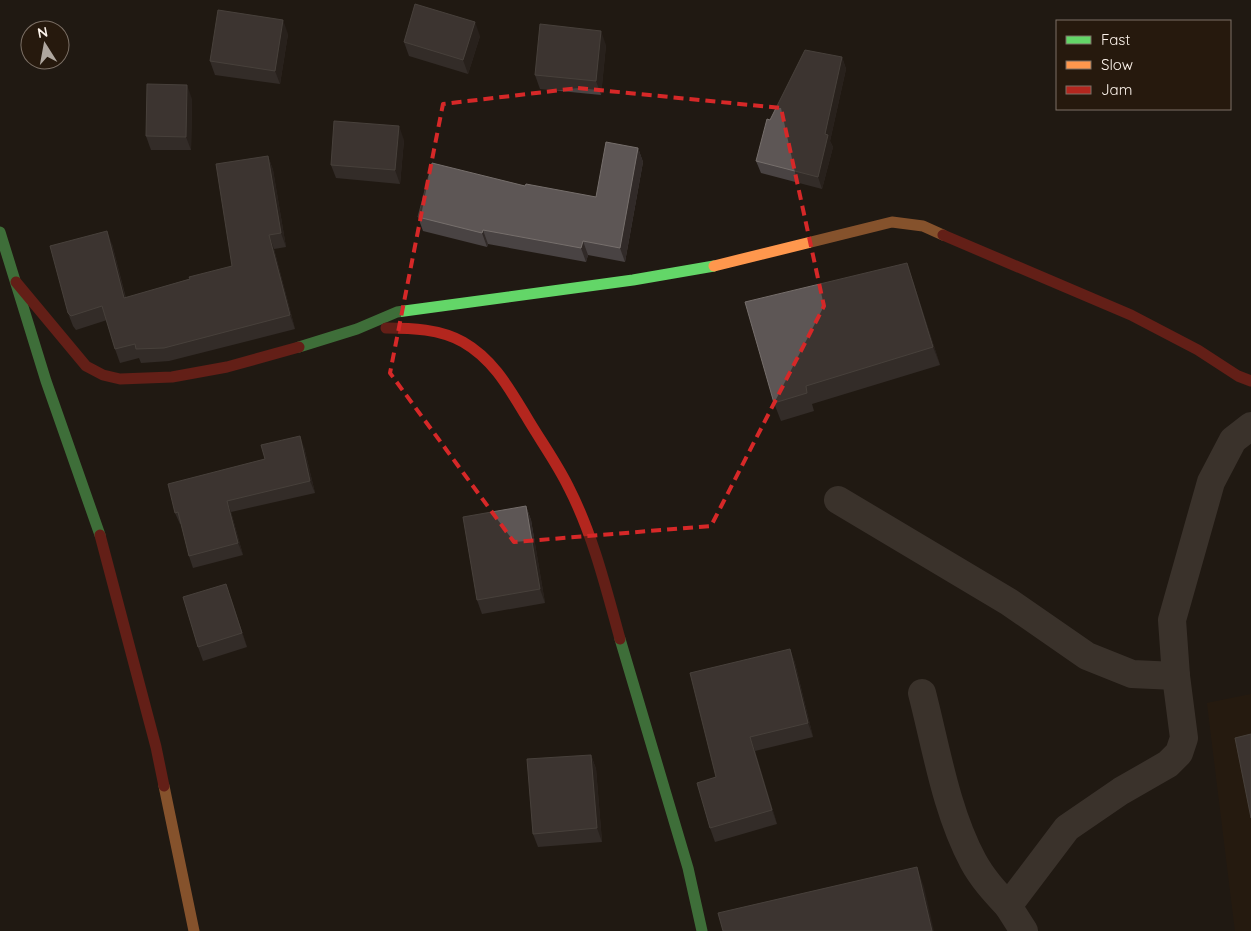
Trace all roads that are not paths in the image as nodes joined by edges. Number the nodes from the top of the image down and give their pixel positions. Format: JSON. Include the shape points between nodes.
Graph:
{"nodes":[{"id":1,"x":0,"y":232,"type":"edge"},
{"id":2,"x":16,"y":282,"type":"junction"},
{"id":3,"x":357,"y":329,"type":"junction"},
{"id":4,"x":1251,"y":380,"type":"edge"},
{"id":5,"x":1251,"y":426,"type":"edge"},
{"id":6,"x":838,"y":500,"type":"dead end"},
{"id":7,"x":1176,"y":676,"type":"junction"},
{"id":8,"x":922,"y":693,"type":"dead end"},
{"id":9,"x":1008,"y":906,"type":"junction"},
{"id":10,"x":194,"y":931,"type":"edge"},
{"id":11,"x":702,"y":931,"type":"edge"},
{"id":12,"x":1024,"y":931,"type":"edge"}],
"edges":[{"from":1,"to":2,"type":"street"},
{"from":2,"to":3,"type":"street","via":[[86,366],[120,379],[172,377],[226,367]]},
{"from":2,"to":10,"type":"street","via":[[46,380],[102,540],[156,747]]},
{"from":3,"to":4,"type":"street","via":[[397,312],[708,268],[892,222],[923,226],[1122,312],[1198,350],[1238,376]]},
{"from":3,"to":11,"type":"street","via":[[421,328],[448,335],[472,347],[489,361],[512,393],[565,479],[599,566],[688,868]]},
{"from":5,"to":7,"type":"street","via":[[1233,440],[1212,482],[1194,540],[1172,620]]},
{"from":6,"to":7,"type":"street","via":[[1009,602],[1087,656],[1132,674]]},
{"from":7,"to":9,"type":"street","via":[[1184,738],[1180,753],[1168,764],[1067,828]]},
{"from":8,"to":9,"type":"street","via":[[952,814],[973,862]]},
{"from":9,"to":12,"type":"street"}]}
